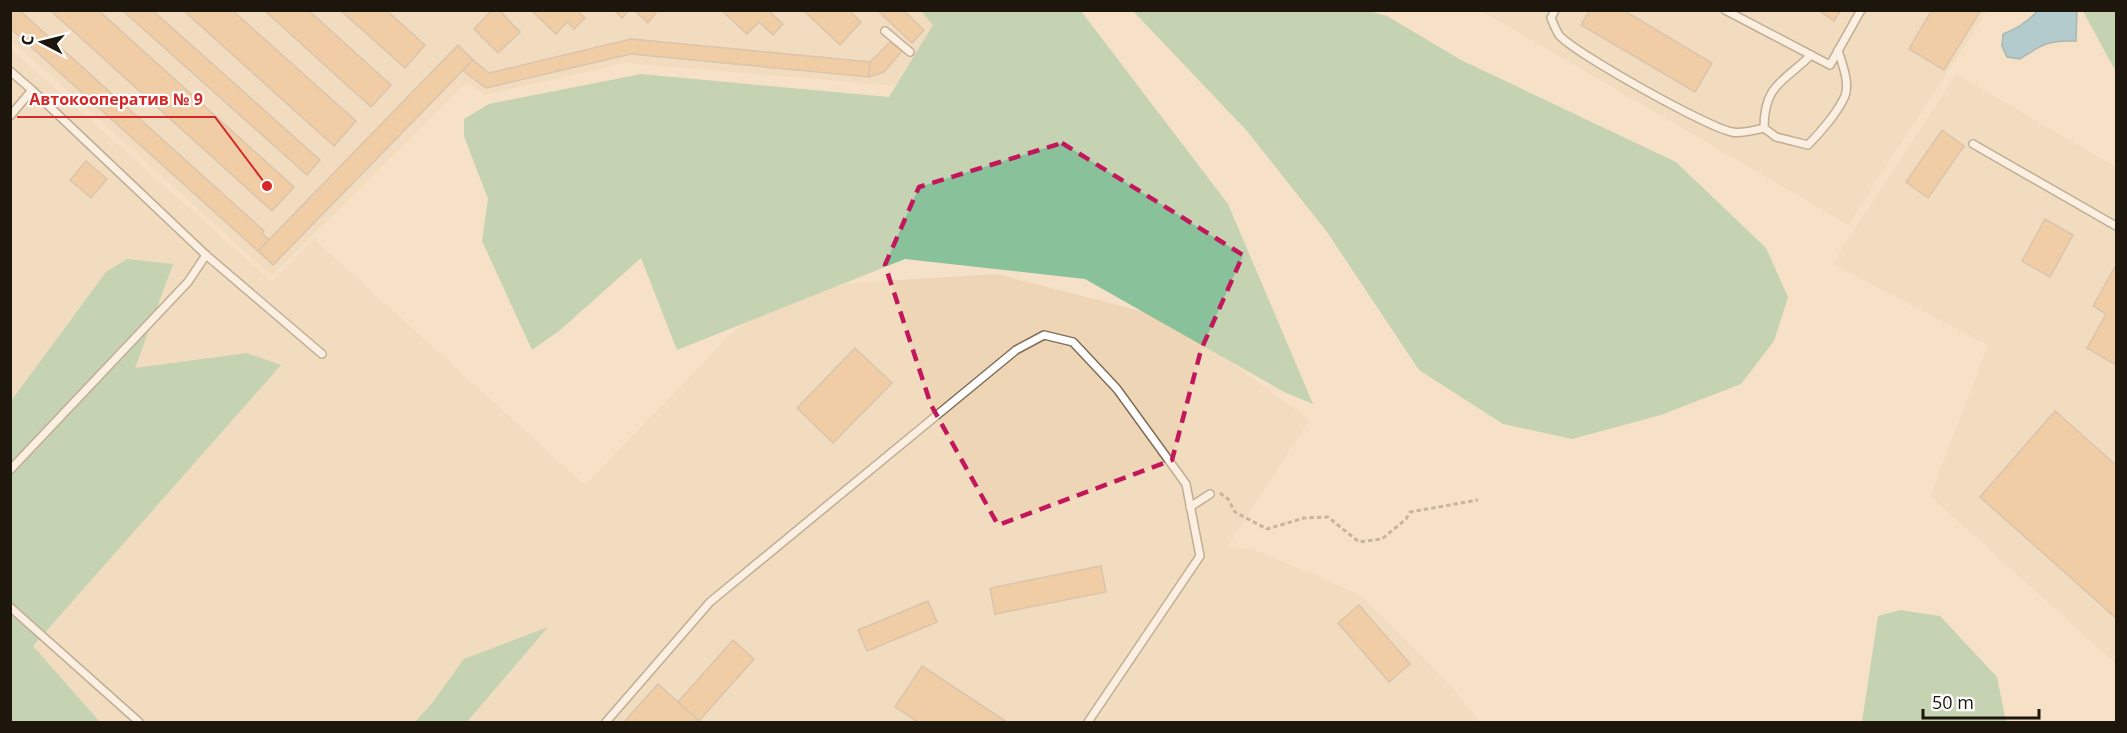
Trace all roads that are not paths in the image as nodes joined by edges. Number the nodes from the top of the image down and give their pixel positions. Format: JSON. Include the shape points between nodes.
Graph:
{"nodes":[{"id":1,"x":1555,"y":10,"type":"edge"},
{"id":2,"x":1725,"y":10,"type":"edge"},
{"id":3,"x":1861,"y":10,"type":"edge"},
{"id":4,"x":885,"y":31,"type":"dead end"},
{"id":5,"x":1838,"y":50,"type":"junction"},
{"id":6,"x":910,"y":52,"type":"dead end"},
{"id":7,"x":1811,"y":55,"type":"junction"},
{"id":8,"x":10,"y":71,"type":"edge"},
{"id":9,"x":32,"y":90,"type":"junction"},
{"id":10,"x":10,"y":117,"type":"edge"},
{"id":11,"x":1764,"y":128,"type":"junction"},
{"id":12,"x":1973,"y":144,"type":"dead end"},
{"id":13,"x":2116,"y":226,"type":"edge"},
{"id":14,"x":206,"y":255,"type":"junction"},
{"id":15,"x":322,"y":354,"type":"dead end"},
{"id":16,"x":10,"y":470,"type":"edge"},
{"id":17,"x":1210,"y":494,"type":"road end"},
{"id":18,"x":1190,"y":507,"type":"junction"},
{"id":19,"x":10,"y":607,"type":"edge"},
{"id":20,"x":139,"y":723,"type":"edge"},
{"id":21,"x":606,"y":723,"type":"edge"},
{"id":22,"x":1089,"y":723,"type":"edge"}],
"edges":[{"from":1,"to":11,"type":"lane","via":[[1551,18],[1559,34],[1648,91],[1734,133]]},
{"from":2,"to":7,"type":"lane"},
{"from":3,"to":5,"type":"lane"},
{"from":4,"to":6,"type":"lane"},
{"from":5,"to":7,"type":"lane","via":[[1830,65]]},
{"from":5,"to":11,"type":"lane","via":[[1846,75],[1845,95],[1824,129],[1808,145],[1776,138]]},
{"from":7,"to":11,"type":"lane","via":[[1771,91],[1764,111]]},
{"from":8,"to":9,"type":"lane"},
{"from":9,"to":10,"type":"lane"},
{"from":9,"to":14,"type":"lane"},
{"from":12,"to":13,"type":"lane"},
{"from":14,"to":15,"type":"lane"},
{"from":14,"to":16,"type":"lane","via":[[188,282]]},
{"from":17,"to":18,"type":"lane"},
{"from":18,"to":21,"type":"lane","via":[[1186,484],[1117,389],[1074,342],[1044,335],[1016,350],[710,602]]},
{"from":18,"to":22,"type":"lane","via":[[1200,556]]},
{"from":19,"to":20,"type":"lane"}]}
